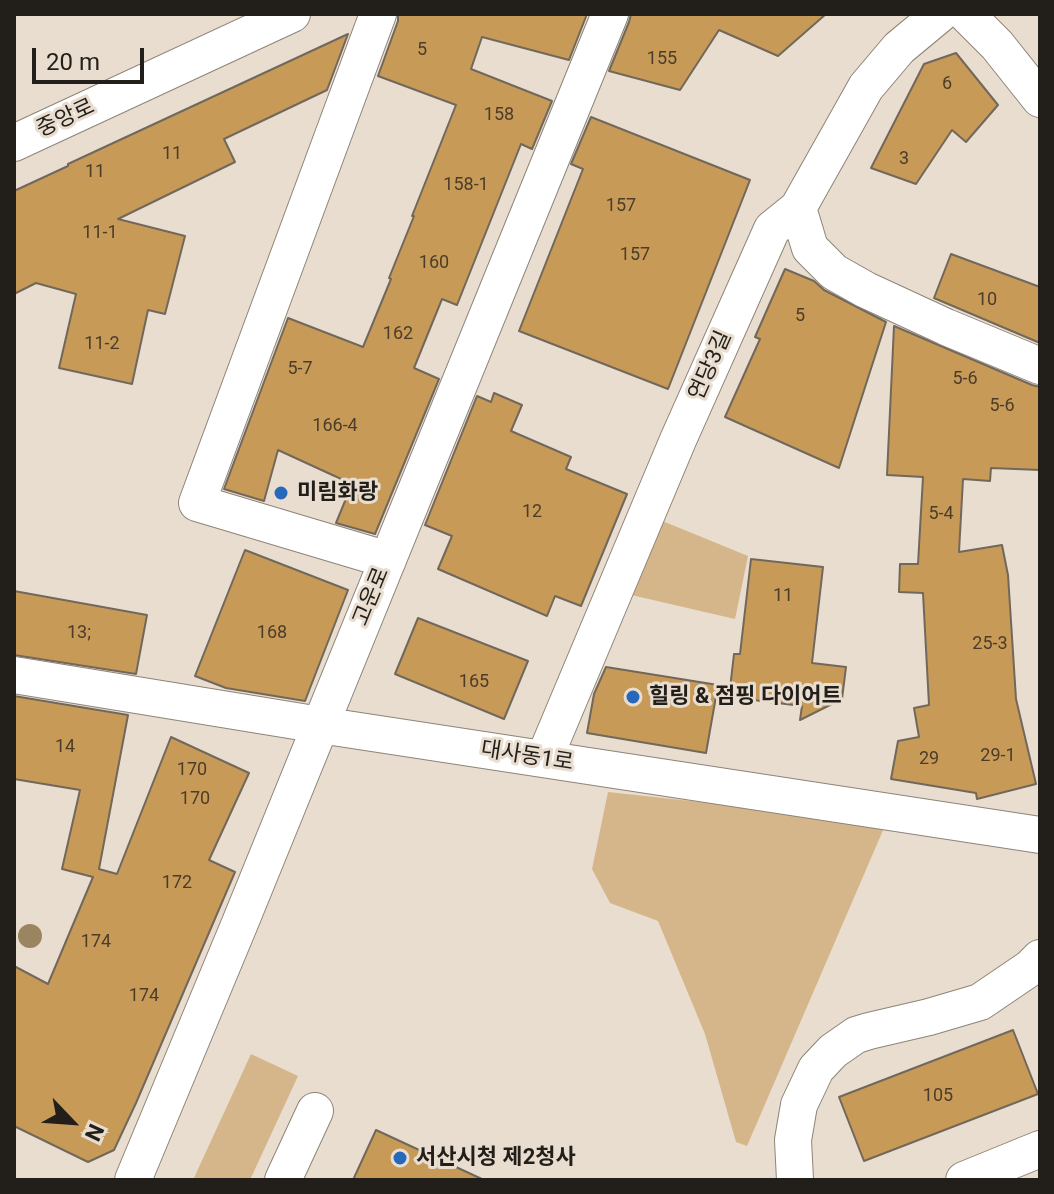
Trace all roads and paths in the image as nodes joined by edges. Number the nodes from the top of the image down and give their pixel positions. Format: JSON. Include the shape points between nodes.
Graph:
{"nodes":[{"id":1,"x":292,"y":14,"type":"edge"},
{"id":2,"x":378,"y":14,"type":"edge"},
{"id":3,"x":610,"y":14,"type":"edge"},
{"id":4,"x":940,"y":14,"type":"edge"},
{"id":5,"x":966,"y":14,"type":"edge"},
{"id":6,"x":1040,"y":99,"type":"edge"},
{"id":7,"x":14,"y":143,"type":"edge"},
{"id":8,"x":798,"y":208,"type":"junction"},
{"id":9,"x":1040,"y":366,"type":"edge"},
{"id":10,"x":388,"y":560,"type":"junction"},
{"id":11,"x":14,"y":675,"type":"edge"},
{"id":12,"x":320,"y":725,"type":"junction"},
{"id":13,"x":544,"y":759,"type":"junction"},
{"id":14,"x":1040,"y":835,"type":"edge"},
{"id":15,"x":1040,"y":958,"type":"edge"},
{"id":16,"x":315,"y":1111,"type":"dead end"},
{"id":17,"x":1040,"y":1149,"type":"edge"},
{"id":18,"x":133,"y":1180,"type":"edge"},
{"id":19,"x":283,"y":1180,"type":"edge"},
{"id":20,"x":795,"y":1180,"type":"edge"},
{"id":21,"x":964,"y":1180,"type":"edge"}],
"edges":[{"from":1,"to":7,"type":"street","name":"중앙로"},
{"from":2,"to":10,"type":"street","via":[[197,503]]},
{"from":3,"to":10,"type":"street","name":"고운로"},
{"from":4,"to":8,"type":"street","name":"연당3길","via":[[899,48],[866,87]]},
{"from":5,"to":6,"type":"street"},
{"from":8,"to":9,"type":"street","via":[[810,248],[834,272]]},
{"from":8,"to":13,"type":"street","name":"연당3길","via":[[772,229]]},
{"from":10,"to":12,"type":"street","name":"고운로"},
{"from":11,"to":12,"type":"street","name":"대사동1로"},
{"from":12,"to":13,"type":"street","name":"대사동1로"},
{"from":12,"to":18,"type":"street","name":"고운로"},
{"from":13,"to":14,"type":"street","name":"대사동1로"},
{"from":15,"to":20,"type":"street","via":[[980,1002],[856,1035],[833,1051],[816,1069],[799,1105],[793,1140]]},
{"from":16,"to":19,"type":"street"},
{"from":17,"to":21,"type":"street"}]}
